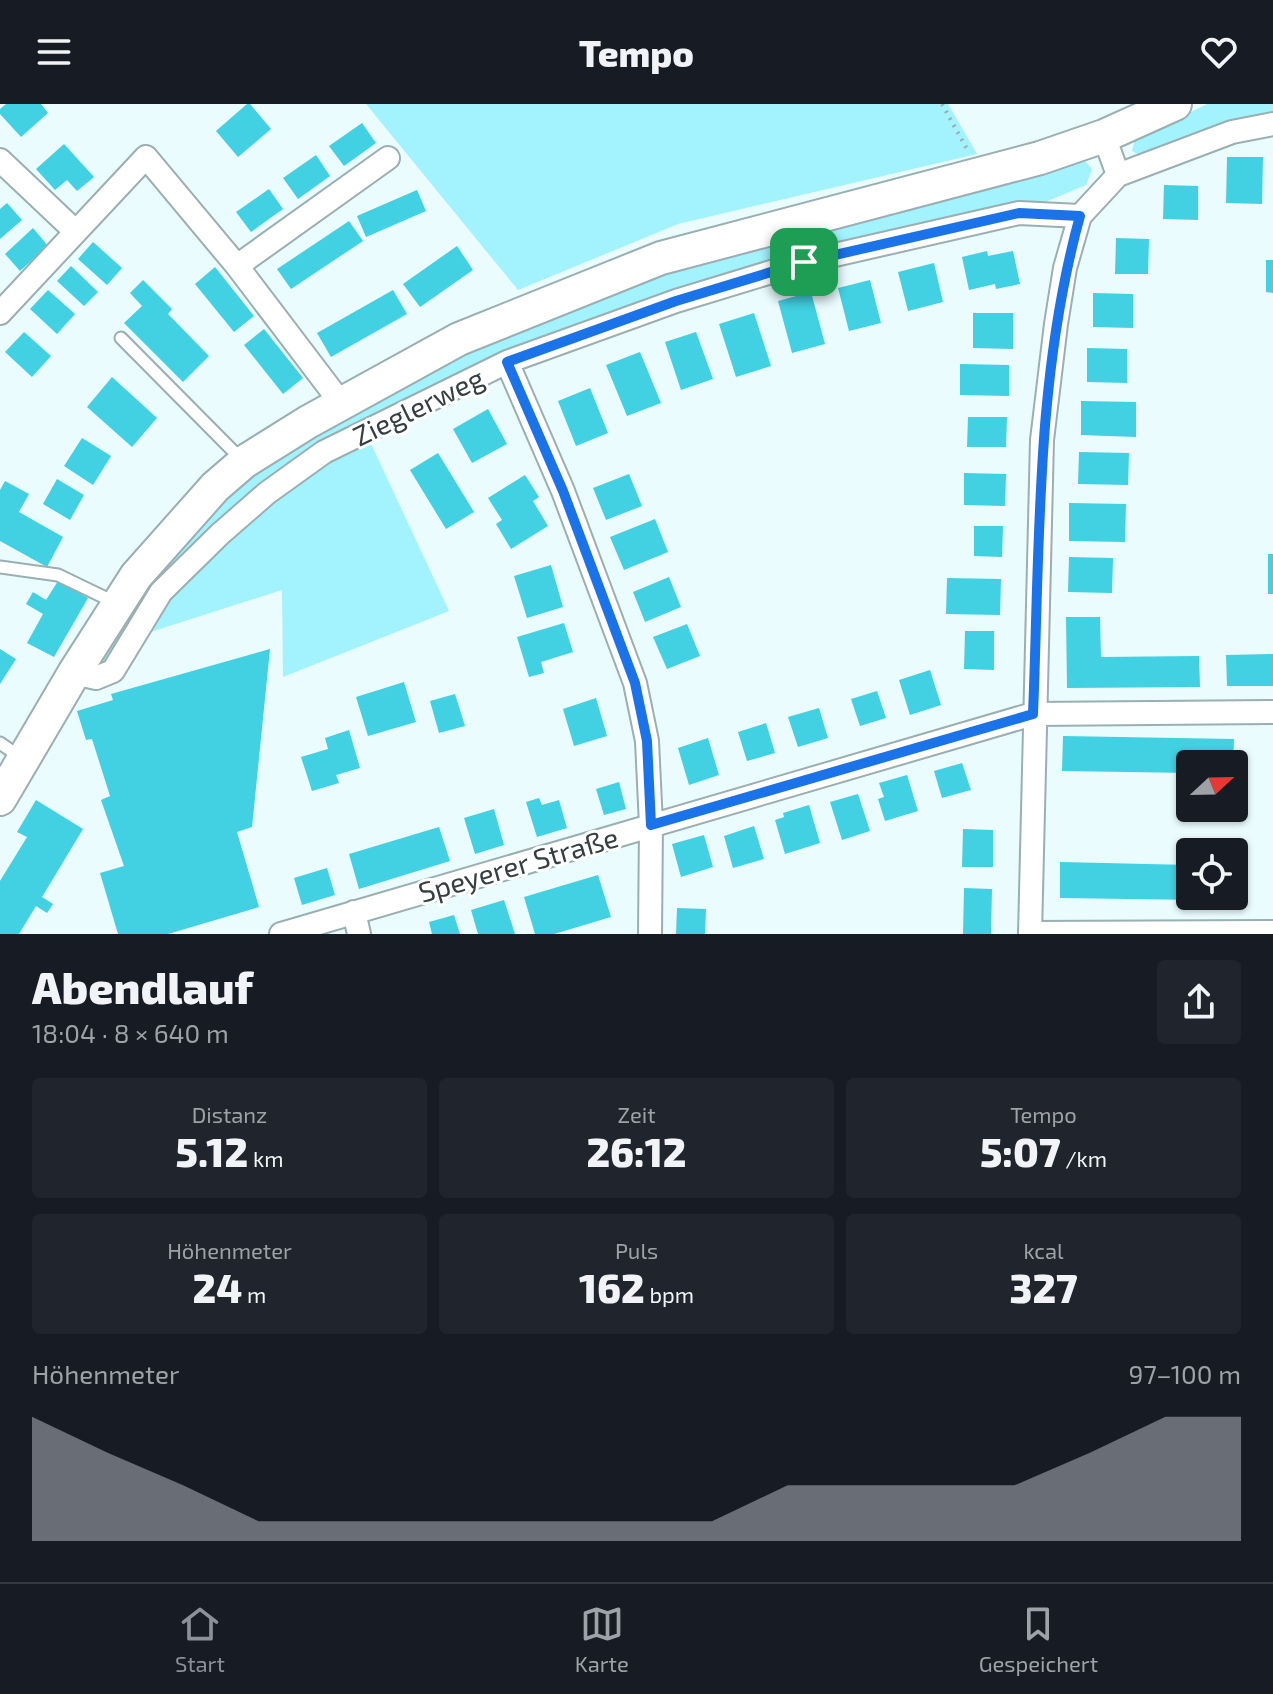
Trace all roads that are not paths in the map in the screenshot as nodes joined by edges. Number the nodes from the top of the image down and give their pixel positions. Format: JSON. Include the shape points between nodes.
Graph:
{"nodes":[{"id":1,"x":1175,"y":104,"type":"edge"},
{"id":2,"x":1273,"y":124,"type":"edge"},
{"id":3,"x":1104,"y":136,"type":"junction"},
{"id":4,"x":388,"y":158,"type":"dead end"},
{"id":5,"x":0,"y":160,"type":"edge"},
{"id":6,"x":1118,"y":175,"type":"junction"},
{"id":7,"x":1080,"y":216,"type":"junction"},
{"id":8,"x":75,"y":231,"type":"junction"},
{"id":9,"x":237,"y":266,"type":"junction"},
{"id":10,"x":0,"y":313,"type":"edge"},
{"id":11,"x":121,"y":338,"type":"dead end"},
{"id":12,"x":507,"y":362,"type":"junction"},
{"id":13,"x":341,"y":403,"type":"junction"},
{"id":14,"x":244,"y":462,"type":"junction"},
{"id":15,"x":0,"y":567,"type":"edge"},
{"id":16,"x":118,"y":604,"type":"junction"},
{"id":17,"x":74,"y":673,"type":"junction"},
{"id":18,"x":1273,"y":712,"type":"edge"},
{"id":19,"x":1033,"y":714,"type":"junction"},
{"id":20,"x":12,"y":751,"type":"edge"},
{"id":21,"x":0,"y":799,"type":"edge"},
{"id":22,"x":651,"y":825,"type":"junction"},
{"id":23,"x":357,"y":923,"type":"edge"},
{"id":24,"x":1273,"y":932,"type":"edge"},
{"id":25,"x":1030,"y":933,"type":"edge"},
{"id":26,"x":281,"y":934,"type":"edge"},
{"id":27,"x":650,"y":934,"type":"edge"}],
"edges":[{"from":1,"to":3,"type":"main road"},
{"from":2,"to":6,"type":"street","via":[[1232,132]]},
{"from":3,"to":6,"type":"street"},
{"from":3,"to":13,"type":"main road","via":[[980,176],[661,258],[459,339]]},
{"from":4,"to":9,"type":"street"},
{"from":5,"to":8,"type":"street"},
{"from":6,"to":7,"type":"street"},
{"from":7,"to":12,"type":"street","name":"Zieglerweg","via":[[1019,213],[804,262]]},
{"from":7,"to":19,"type":"street","via":[[1065,268],[1046,396]]},
{"from":8,"to":9,"type":"street","via":[[146,157]]},
{"from":8,"to":10,"type":"street"},
{"from":9,"to":13,"type":"street"},
{"from":11,"to":14,"type":"lane"},
{"from":12,"to":17,"type":"street","name":"Zieglerweg","via":[[324,452],[278,485],[161,592],[113,671],[96,678]]},
{"from":12,"to":22,"type":"street","via":[[563,491],[635,683],[647,741]]},
{"from":13,"to":14,"type":"main road"},
{"from":14,"to":16,"type":"main road","via":[[136,576]]},
{"from":15,"to":16,"type":"lane","via":[[58,575]]},
{"from":16,"to":17,"type":"main road"},
{"from":17,"to":20,"type":"main road"},
{"from":18,"to":19,"type":"street","name":"Speyerer Straße"},
{"from":19,"to":22,"type":"street","name":"Speyerer Straße"},
{"from":19,"to":25,"type":"street"},
{"from":20,"to":21,"type":"main road"},
{"from":22,"to":23,"type":"street","name":"Speyerer Straße"},
{"from":22,"to":27,"type":"street"},
{"from":23,"to":26,"type":"street","name":"Speyerer Straße"},
{"from":24,"to":25,"type":"street"}]}
